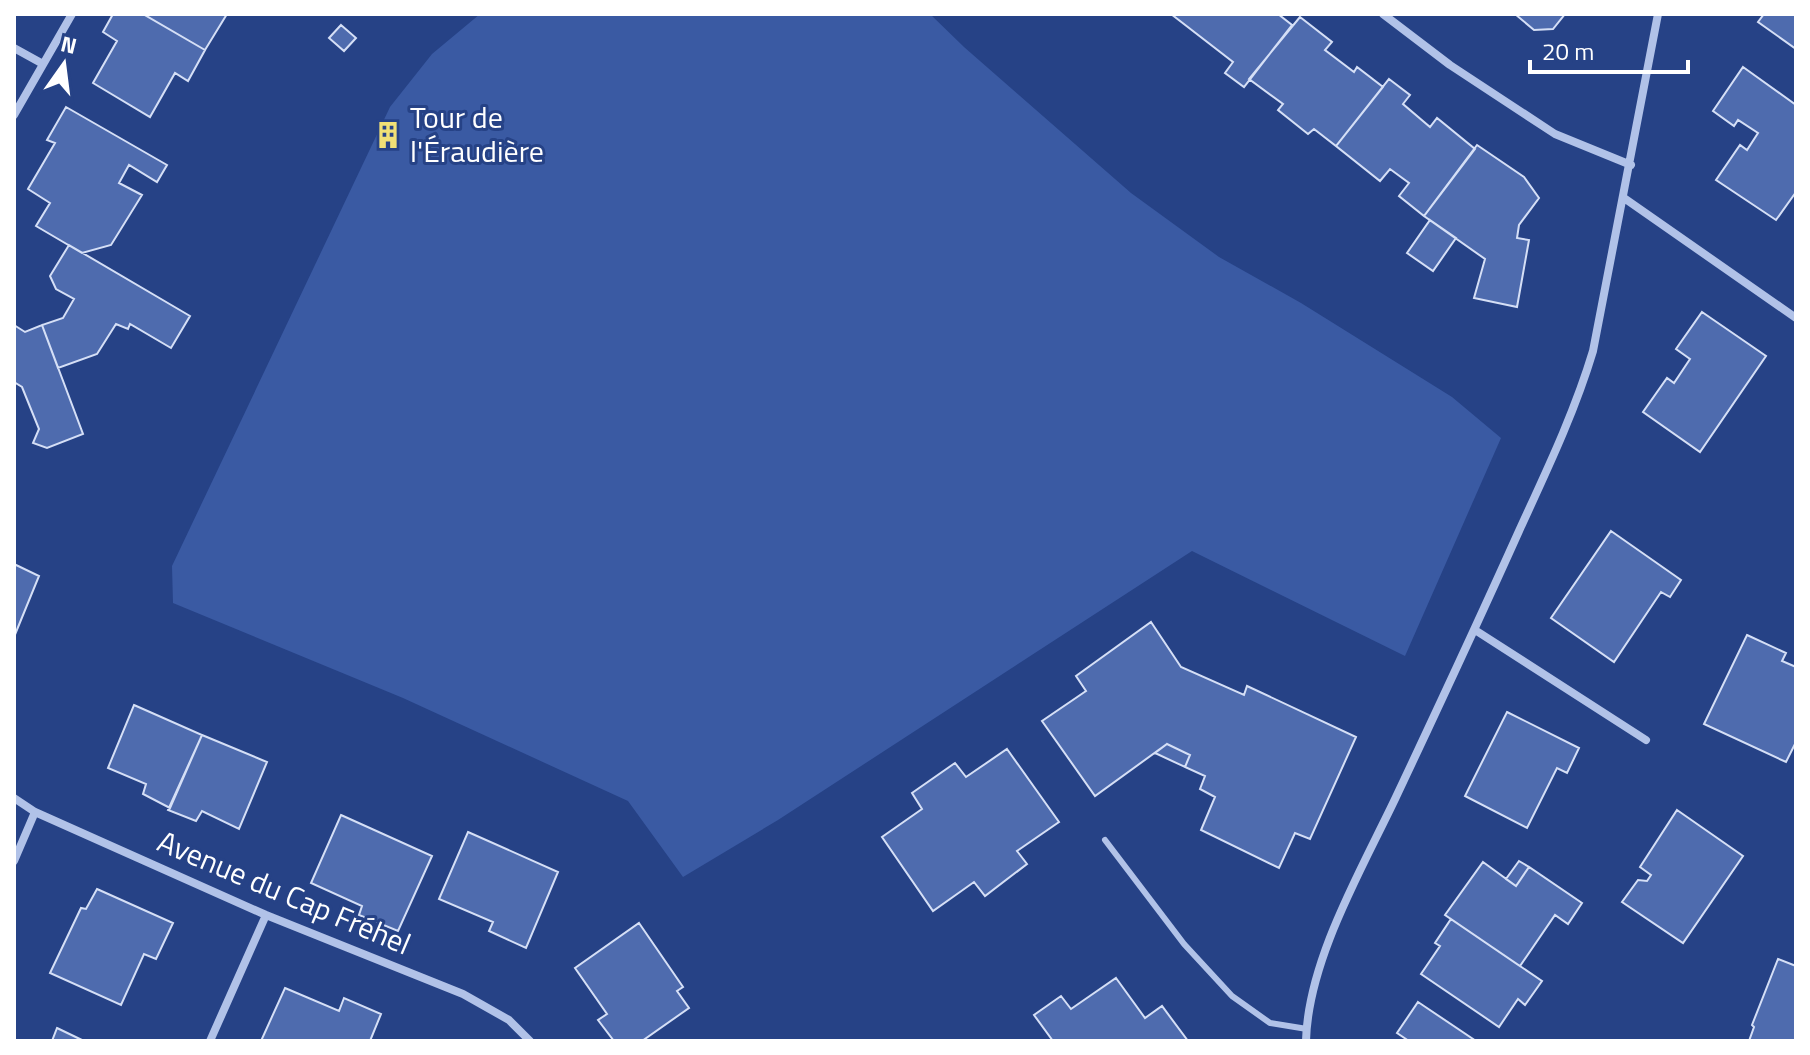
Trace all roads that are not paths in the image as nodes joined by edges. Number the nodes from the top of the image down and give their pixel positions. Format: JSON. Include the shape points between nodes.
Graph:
{"nodes":[{"id":1,"x":72,"y":14,"type":"edge"},
{"id":2,"x":1383,"y":14,"type":"edge"},
{"id":3,"x":1658,"y":14,"type":"edge"},
{"id":4,"x":14,"y":48,"type":"edge"},
{"id":5,"x":43,"y":64,"type":"junction"},
{"id":6,"x":14,"y":115,"type":"edge"},
{"id":7,"x":1631,"y":165,"type":"junction"},
{"id":8,"x":1624,"y":198,"type":"junction"},
{"id":9,"x":1796,"y":318,"type":"edge"},
{"id":10,"x":1475,"y":630,"type":"junction"},
{"id":11,"x":1646,"y":740,"type":"dead end"},
{"id":12,"x":14,"y":798,"type":"edge"},
{"id":13,"x":35,"y":812,"type":"junction"},
{"id":14,"x":1105,"y":840,"type":"dead end"},
{"id":15,"x":14,"y":861,"type":"edge"},
{"id":16,"x":266,"y":915,"type":"junction"},
{"id":17,"x":1307,"y":1029,"type":"junction"},
{"id":18,"x":210,"y":1041,"type":"edge"},
{"id":19,"x":530,"y":1041,"type":"edge"},
{"id":20,"x":1306,"y":1041,"type":"edge"}],
"edges":[{"from":1,"to":5,"type":"street"},
{"from":2,"to":7,"type":"street","via":[[1555,134]]},
{"from":3,"to":7,"type":"street"},
{"from":4,"to":5,"type":"street"},
{"from":5,"to":6,"type":"street"},
{"from":7,"to":8,"type":"street"},
{"from":8,"to":9,"type":"street"},
{"from":8,"to":10,"type":"street","via":[[1579,398]]},
{"from":10,"to":11,"type":"street"},
{"from":10,"to":17,"type":"street","via":[[1345,903],[1322,960]]},
{"from":12,"to":13,"type":"street","name":"Avenue du Cap Fréhel"},
{"from":13,"to":15,"type":"street"},
{"from":13,"to":16,"type":"street","name":"Avenue du Cap Fréhel"},
{"from":14,"to":17,"type":"lane","via":[[1184,944],[1232,996],[1270,1023]]},
{"from":16,"to":18,"type":"street"},
{"from":16,"to":19,"type":"street","name":"Avenue du Cap Fréhel","via":[[463,994],[509,1020]]},
{"from":17,"to":20,"type":"street"}]}
